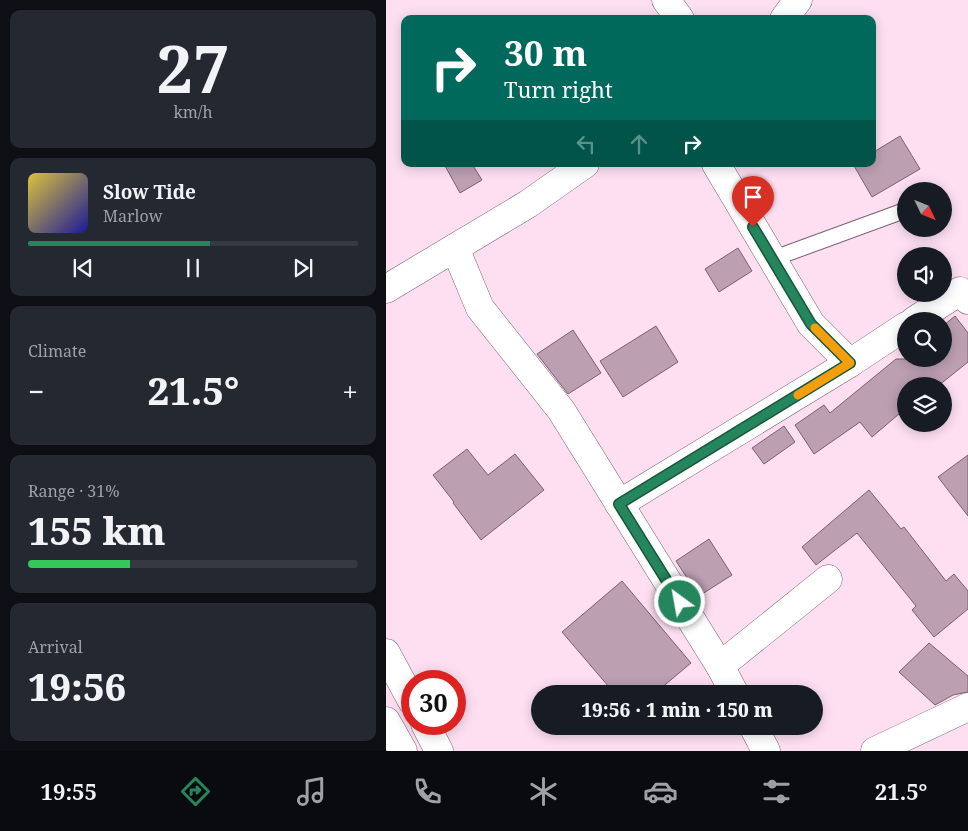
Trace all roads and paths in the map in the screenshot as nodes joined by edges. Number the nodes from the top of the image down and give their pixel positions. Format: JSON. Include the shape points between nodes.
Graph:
{"nodes":[{"id":1,"x":666,"y":0,"type":"edge"},
{"id":2,"x":815,"y":0,"type":"edge"},
{"id":3,"x":790,"y":11,"type":"edge"},
{"id":4,"x":677,"y":15,"type":"edge"},
{"id":5,"x":581,"y":167,"type":"edge"},
{"id":6,"x":718,"y":167,"type":"edge"},
{"id":7,"x":897,"y":213,"type":"edge"},
{"id":8,"x":455,"y":248,"type":"junction"},
{"id":9,"x":772,"y":258,"type":"junction"},
{"id":10,"x":386,"y":289,"type":"edge"},
{"id":11,"x":968,"y":300,"type":"edge"},
{"id":12,"x":928,"y":312,"type":"edge"},
{"id":13,"x":897,"y":332,"type":"edge"},
{"id":14,"x":850,"y":363,"type":"junction"},
{"id":15,"x":619,"y":504,"type":"junction"},
{"id":16,"x":828,"y":579,"type":"dead end"},
{"id":17,"x":386,"y":653,"type":"edge"},
{"id":18,"x":720,"y":666,"type":"junction"},
{"id":19,"x":401,"y":681,"type":"edge"},
{"id":20,"x":730,"y":685,"type":"edge"},
{"id":21,"x":968,"y":707,"type":"edge"},
{"id":22,"x":387,"y":726,"type":"edge"},
{"id":23,"x":431,"y":735,"type":"edge"},
{"id":24,"x":403,"y":751,"type":"edge"},
{"id":25,"x":440,"y":751,"type":"edge"},
{"id":26,"x":875,"y":751,"type":"edge"}],
"edges":[{"from":1,"to":4,"type":"main road"},
{"from":2,"to":3,"type":"lane"},
{"from":5,"to":8,"type":"main road","via":[[528,204]]},
{"from":6,"to":9,"type":"main road"},
{"from":7,"to":9,"type":"lane"},
{"from":8,"to":10,"type":"main road"},
{"from":8,"to":15,"type":"main road","via":[[480,308],[561,410]]},
{"from":9,"to":14,"type":"main road","via":[[811,324]]},
{"from":11,"to":12,"type":"main road","via":[[960,291]]},
{"from":13,"to":14,"type":"main road"},
{"from":14,"to":15,"type":"main road"},
{"from":15,"to":18,"type":"main road"},
{"from":16,"to":18,"type":"main road"},
{"from":17,"to":19,"type":"main road"},
{"from":18,"to":20,"type":"main road"},
{"from":21,"to":26,"type":"main road"},
{"from":22,"to":24,"type":"main road"},
{"from":23,"to":25,"type":"main road"}]}
